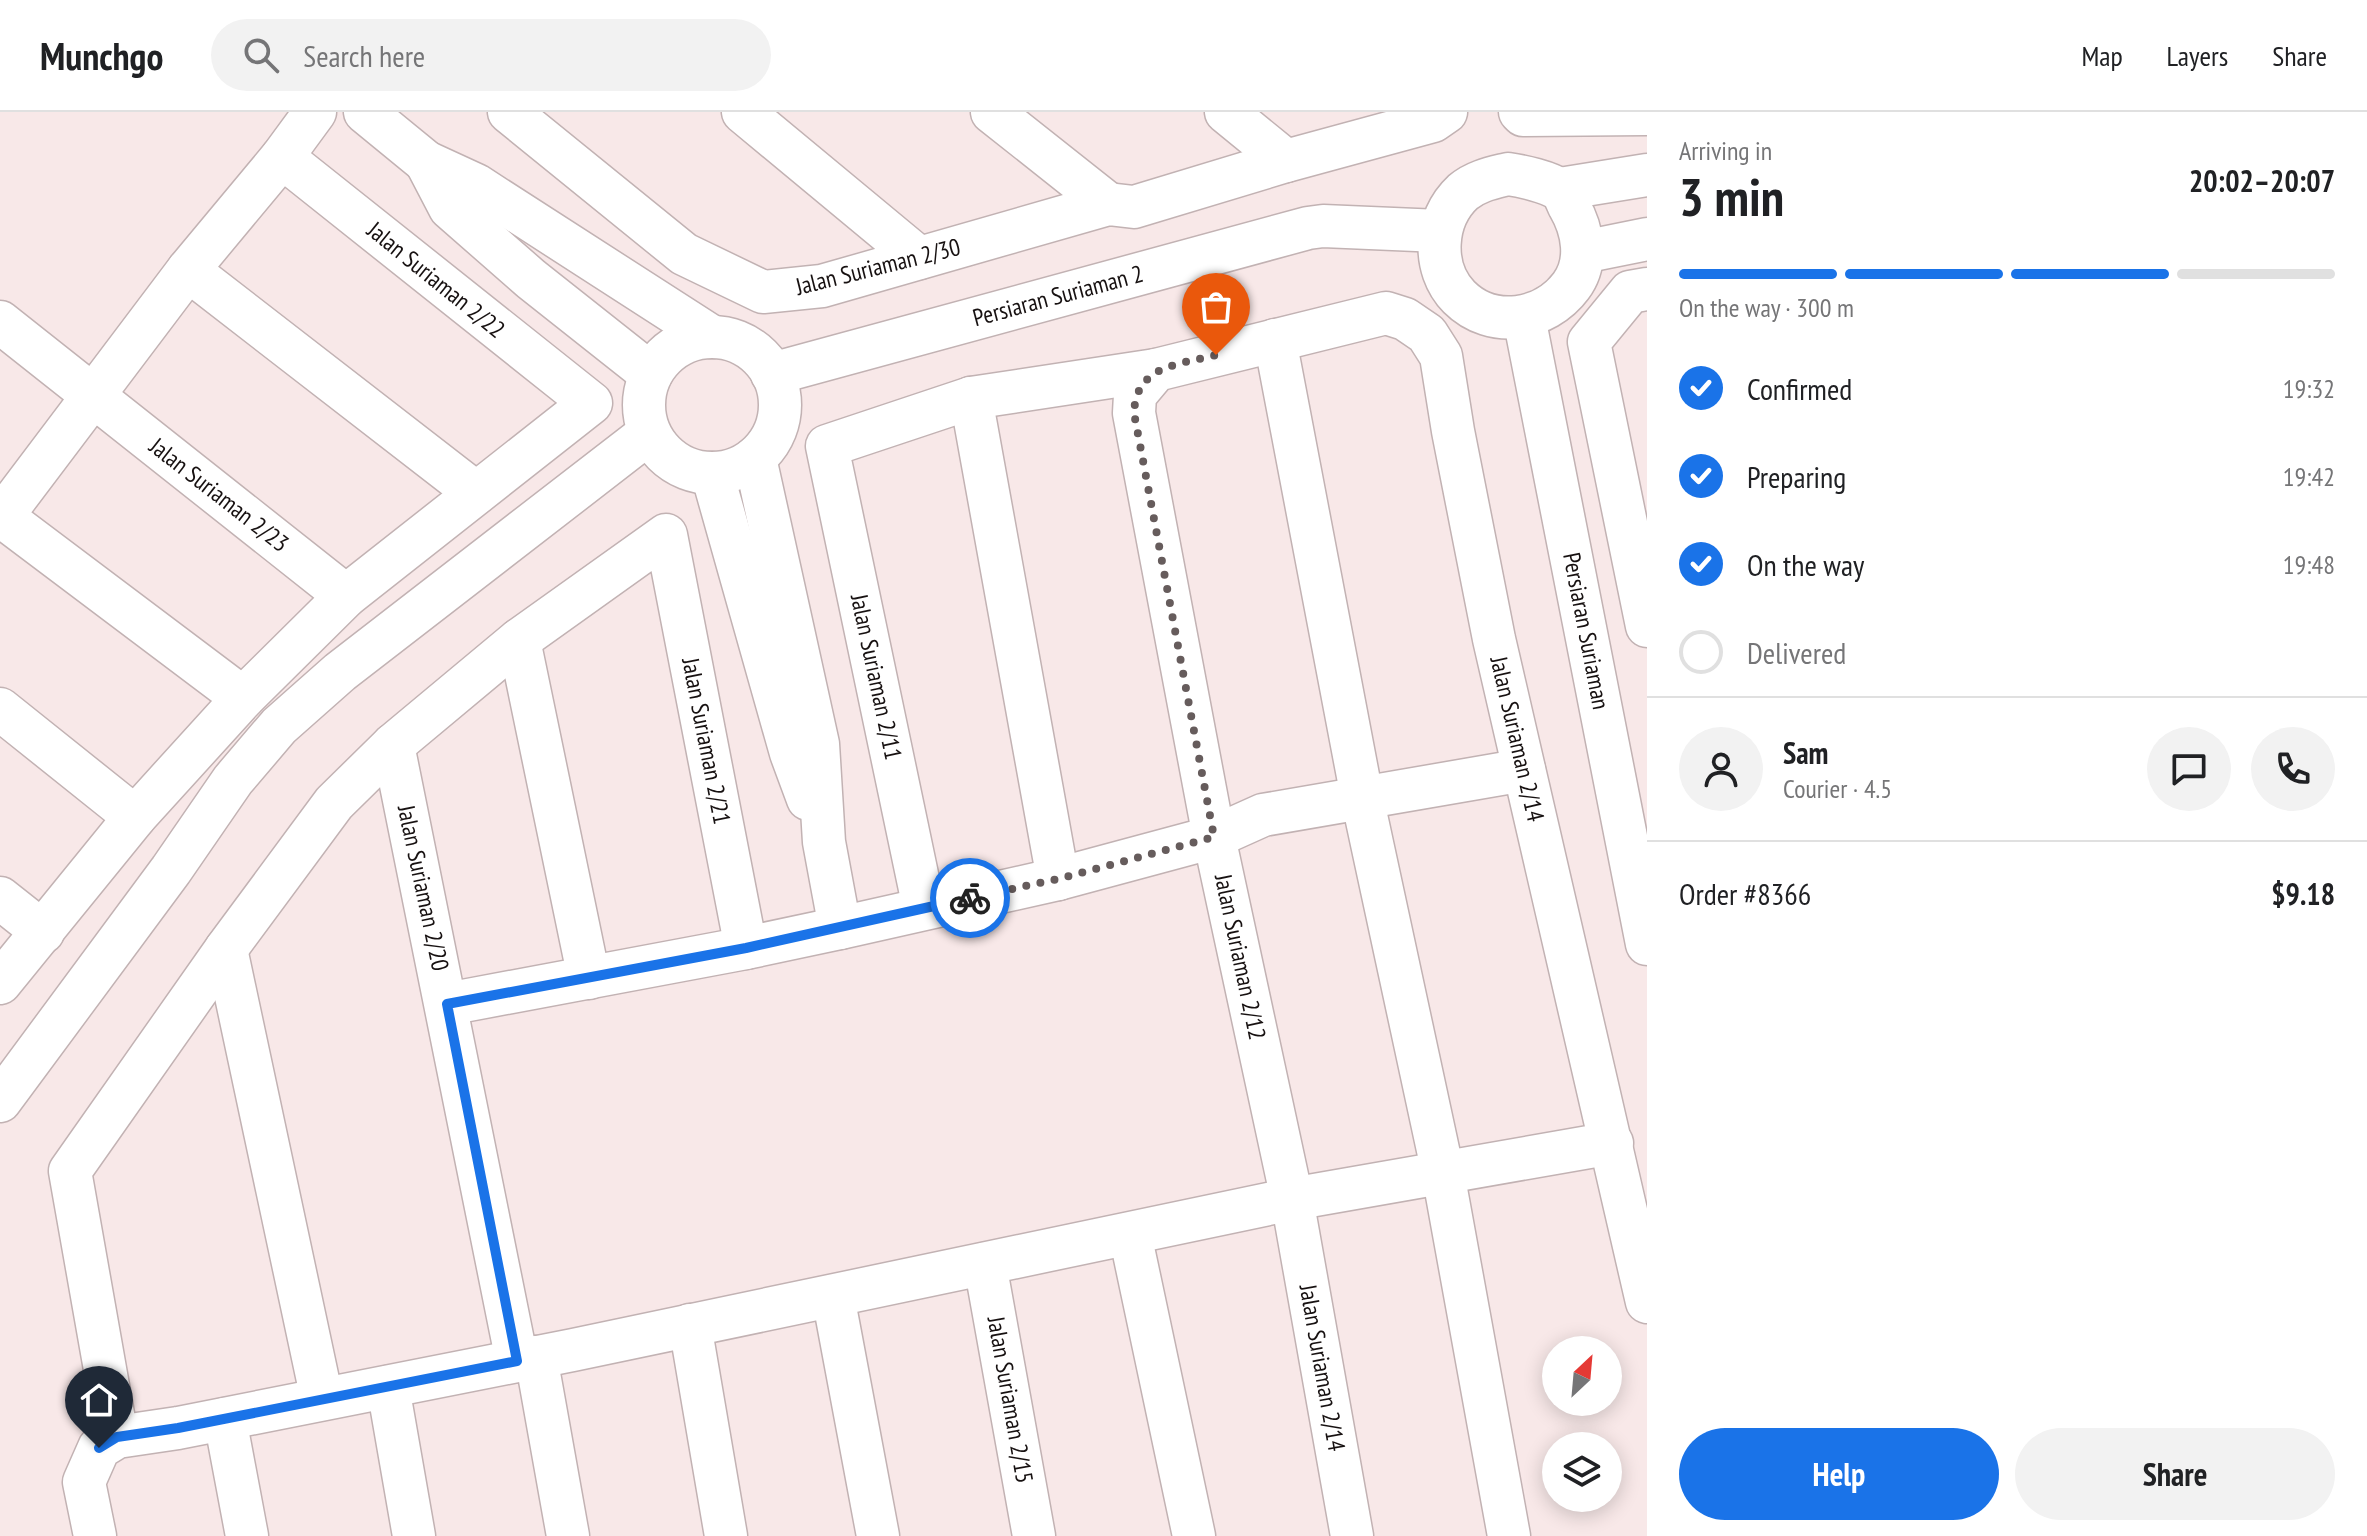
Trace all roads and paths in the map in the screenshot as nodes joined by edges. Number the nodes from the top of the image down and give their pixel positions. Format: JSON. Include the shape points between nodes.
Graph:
{"nodes":[{"id":1,"x":315,"y":112,"type":"edge"},
{"id":2,"x":365,"y":112,"type":"edge"},
{"id":3,"x":509,"y":112,"type":"edge"},
{"id":4,"x":992,"y":112,"type":"edge"},
{"id":5,"x":1226,"y":112,"type":"edge"},
{"id":6,"x":1446,"y":112,"type":"edge"},
{"id":7,"x":745,"y":113,"type":"edge"},
{"id":8,"x":1522,"y":114,"type":"edge"},
{"id":9,"x":1647,"y":114,"type":"edge"},
{"id":10,"x":282,"y":157,"type":"junction"},
{"id":11,"x":1286,"y":161,"type":"junction"},
{"id":12,"x":426,"y":162,"type":"junction"},
{"id":13,"x":1647,"y":175,"type":"edge"},
{"id":14,"x":1560,"y":189,"type":"junction"},
{"id":15,"x":1108,"y":204,"type":"junction"},
{"id":16,"x":1440,"y":231,"type":"junction"},
{"id":17,"x":1647,"y":239,"type":"edge"},
{"id":18,"x":1583,"y":252,"type":"junction"},
{"id":19,"x":919,"y":258,"type":"junction"},
{"id":20,"x":188,"y":270,"type":"junction"},
{"id":21,"x":1647,"y":289,"type":"edge"},
{"id":22,"x":1524,"y":317,"type":"junction"},
{"id":23,"x":0,"y":322,"type":"edge"},
{"id":24,"x":712,"y":337,"type":"junction"},
{"id":25,"x":1275,"y":340,"type":"junction"},
{"id":26,"x":1156,"y":370,"type":"junction"},
{"id":27,"x":651,"y":374,"type":"junction"},
{"id":28,"x":772,"y":374,"type":"junction"},
{"id":29,"x":93,"y":395,"type":"junction"},
{"id":30,"x":971,"y":398,"type":"junction"},
{"id":31,"x":649,"y":433,"type":"junction"},
{"id":32,"x":755,"y":458,"type":"junction"},
{"id":33,"x":712,"y":473,"type":"junction"},
{"id":34,"x":476,"y":493,"type":"junction"},
{"id":35,"x":1,"y":517,"type":"edge"},
{"id":36,"x":346,"y":596,"type":"junction"},
{"id":37,"x":1647,"y":626,"type":"edge"},
{"id":38,"x":519,"y":640,"type":"junction"},
{"id":39,"x":243,"y":698,"type":"junction"},
{"id":40,"x":0,"y":709,"type":"edge"},
{"id":41,"x":393,"y":745,"type":"junction"},
{"id":42,"x":1524,"y":770,"type":"junction"},
{"id":43,"x":1362,"y":797,"type":"junction"},
{"id":44,"x":135,"y":817,"type":"junction"},
{"id":45,"x":1214,"y":837,"type":"junction"},
{"id":46,"x":824,"y":842,"type":"junction"},
{"id":47,"x":1058,"y":879,"type":"junction"},
{"id":48,"x":0,"y":898,"type":"edge"},
{"id":49,"x":924,"y":908,"type":"junction"},
{"id":50,"x":840,"y":928,"type":"junction"},
{"id":51,"x":43,"y":932,"type":"junction"},
{"id":52,"x":1647,"y":944,"type":"edge"},
{"id":53,"x":746,"y":948,"type":"junction"},
{"id":54,"x":226,"y":949,"type":"junction"},
{"id":55,"x":589,"y":978,"type":"junction"},
{"id":56,"x":0,"y":983,"type":"edge"},
{"id":57,"x":447,"y":1004,"type":"junction"},
{"id":58,"x":0,"y":1101,"type":"edge"},
{"id":59,"x":1612,"y":1143,"type":"junction"},
{"id":60,"x":1443,"y":1173,"type":"junction"},
{"id":61,"x":1292,"y":1199,"type":"junction"},
{"id":62,"x":1130,"y":1234,"type":"junction"},
{"id":63,"x":985,"y":1264,"type":"junction"},
{"id":64,"x":833,"y":1296,"type":"junction"},
{"id":65,"x":1647,"y":1302,"type":"edge"},
{"id":66,"x":690,"y":1325,"type":"junction"},
{"id":67,"x":526,"y":1359,"type":"junction"},
{"id":68,"x":388,"y":1387,"type":"junction"},
{"id":69,"x":322,"y":1399,"type":"junction"},
{"id":70,"x":225,"y":1419,"type":"junction"},
{"id":71,"x":117,"y":1437,"type":"junction"},
{"id":72,"x":95,"y":1536,"type":"edge"},
{"id":73,"x":247,"y":1536,"type":"edge"},
{"id":74,"x":414,"y":1536,"type":"edge"},
{"id":75,"x":568,"y":1536,"type":"edge"},
{"id":76,"x":726,"y":1536,"type":"edge"},
{"id":77,"x":878,"y":1536,"type":"edge"},
{"id":78,"x":1034,"y":1536,"type":"edge"},
{"id":79,"x":1194,"y":1536,"type":"edge"},
{"id":80,"x":1352,"y":1536,"type":"edge"},
{"id":81,"x":1509,"y":1536,"type":"edge"}],
"edges":[{"from":1,"to":10,"type":"street"},
{"from":2,"to":12,"type":"street"},
{"from":3,"to":19,"type":"street","name":"Jalan Suriaman 2/30","via":[[684,254],[763,292],[822,286]]},
{"from":4,"to":15,"type":"street"},
{"from":5,"to":11,"type":"street"},
{"from":6,"to":11,"type":"street","name":"Jalan Suriaman 2/30","via":[[1433,121]]},
{"from":7,"to":19,"type":"street"},
{"from":8,"to":9,"type":"street"},
{"from":10,"to":20,"type":"street"},
{"from":10,"to":34,"type":"street","name":"Jalan Suriaman 2/22","via":[[591,403]]},
{"from":11,"to":15,"type":"street","name":"Jalan Suriaman 2/30","via":[[1134,207]]},
{"from":12,"to":24,"type":"street","via":[[476,185]]},
{"from":12,"to":27,"type":"street","via":[[450,208]]},
{"from":13,"to":14,"type":"street"},
{"from":14,"to":16,"type":"street","via":[[1508,174],[1485,180],[1464,191]]},
{"from":14,"to":18,"type":"street","via":[[1579,223]]},
{"from":15,"to":19,"type":"street","name":"Jalan Suriaman 2/30"},
{"from":16,"to":22,"type":"street","via":[[1439,255],[1459,297],[1501,318]]},
{"from":16,"to":28,"type":"street","name":"Persiaran Suriaman 2","via":[[1308,228]]},
{"from":17,"to":18,"type":"street"},
{"from":18,"to":22,"type":"street","via":[[1574,282],[1561,298]]},
{"from":20,"to":29,"type":"street"},
{"from":20,"to":34,"type":"street"},
{"from":21,"to":37,"type":"street","via":[[1630,292],[1589,342]]},
{"from":22,"to":52,"type":"street","name":"Persiaran Suriaman"},
{"from":23,"to":29,"type":"street","name":"Jalan Suriaman 2/23"},
{"from":24,"to":27,"type":"street","via":[[676,347]]},
{"from":24,"to":28,"type":"street","via":[[747,347]]},
{"from":25,"to":26,"type":"street"},
{"from":25,"to":42,"type":"street","name":"Jalan Suriaman 2/14","via":[[1386,313],[1427,334],[1441,356]]},
{"from":25,"to":43,"type":"street"},
{"from":26,"to":30,"type":"street"},
{"from":26,"to":45,"type":"street","name":"Jalan Suriaman 2/12","via":[[1135,395],[1134,413]]},
{"from":27,"to":31,"type":"street","via":[[644,393]]},
{"from":28,"to":32,"type":"street","via":[[779,392],[778,419],[768,445]]},
{"from":29,"to":35,"type":"street"},
{"from":29,"to":36,"type":"street","name":"Jalan Suriaman 2/23"},
{"from":30,"to":47,"type":"street"},
{"from":30,"to":49,"type":"street","name":"Jalan Suriaman 2/11","via":[[827,446]]},
{"from":31,"to":33,"type":"street","via":[[675,462]]},
{"from":31,"to":58,"type":"street","via":[[340,672],[279,726],[233,780]]},
{"from":32,"to":33,"type":"street"},
{"from":32,"to":46,"type":"street","via":[[818,744]]},
{"from":33,"to":46,"type":"street","via":[[791,753]]},
{"from":34,"to":36,"type":"street"},
{"from":35,"to":39,"type":"street"},
{"from":36,"to":39,"type":"street"},
{"from":38,"to":41,"type":"street"},
{"from":38,"to":53,"type":"street","name":"Jalan Suriaman 2/21","via":[[666,535]]},
{"from":38,"to":55,"type":"street"},
{"from":39,"to":44,"type":"street"},
{"from":40,"to":44,"type":"street"},
{"from":41,"to":54,"type":"street","via":[[334,803]]},
{"from":41,"to":57,"type":"street","name":"Jalan Suriaman 2/20"},
{"from":42,"to":43,"type":"street"},
{"from":42,"to":59,"type":"street","name":"Jalan Suriaman 2/14"},
{"from":43,"to":45,"type":"street","via":[[1263,815]]},
{"from":43,"to":60,"type":"street"},
{"from":44,"to":51,"type":"street"},
{"from":45,"to":47,"type":"street"},
{"from":45,"to":61,"type":"street","name":"Jalan Suriaman 2/12"},
{"from":46,"to":50,"type":"street"},
{"from":47,"to":49,"type":"street"},
{"from":48,"to":51,"type":"street"},
{"from":49,"to":50,"type":"street"},
{"from":50,"to":53,"type":"street"},
{"from":51,"to":56,"type":"street"},
{"from":53,"to":55,"type":"street"},
{"from":54,"to":69,"type":"street"},
{"from":54,"to":71,"type":"street","via":[[70,1171]]},
{"from":55,"to":57,"type":"street"},
{"from":57,"to":67,"type":"street","name":"Jalan Suriaman 2/20"},
{"from":59,"to":60,"type":"street"},
{"from":59,"to":65,"type":"street","name":"Jalan Suriaman 2/14"},
{"from":60,"to":61,"type":"street"},
{"from":60,"to":81,"type":"street"},
{"from":61,"to":62,"type":"street"},
{"from":61,"to":80,"type":"street","name":"Jalan Suriaman 2/14"},
{"from":62,"to":63,"type":"street"},
{"from":62,"to":79,"type":"street"},
{"from":63,"to":64,"type":"street"},
{"from":63,"to":78,"type":"street","name":"Jalan Suriaman 2/15"},
{"from":64,"to":66,"type":"street"},
{"from":64,"to":77,"type":"street"},
{"from":66,"to":67,"type":"street"},
{"from":66,"to":76,"type":"street"},
{"from":67,"to":68,"type":"street"},
{"from":67,"to":75,"type":"street","name":"Jalan Suriaman 2/20"},
{"from":68,"to":69,"type":"street"},
{"from":68,"to":74,"type":"street"},
{"from":69,"to":70,"type":"street"},
{"from":70,"to":71,"type":"street"},
{"from":70,"to":73,"type":"street"},
{"from":71,"to":72,"type":"street","via":[[99,1448],[84,1482]]}]}
